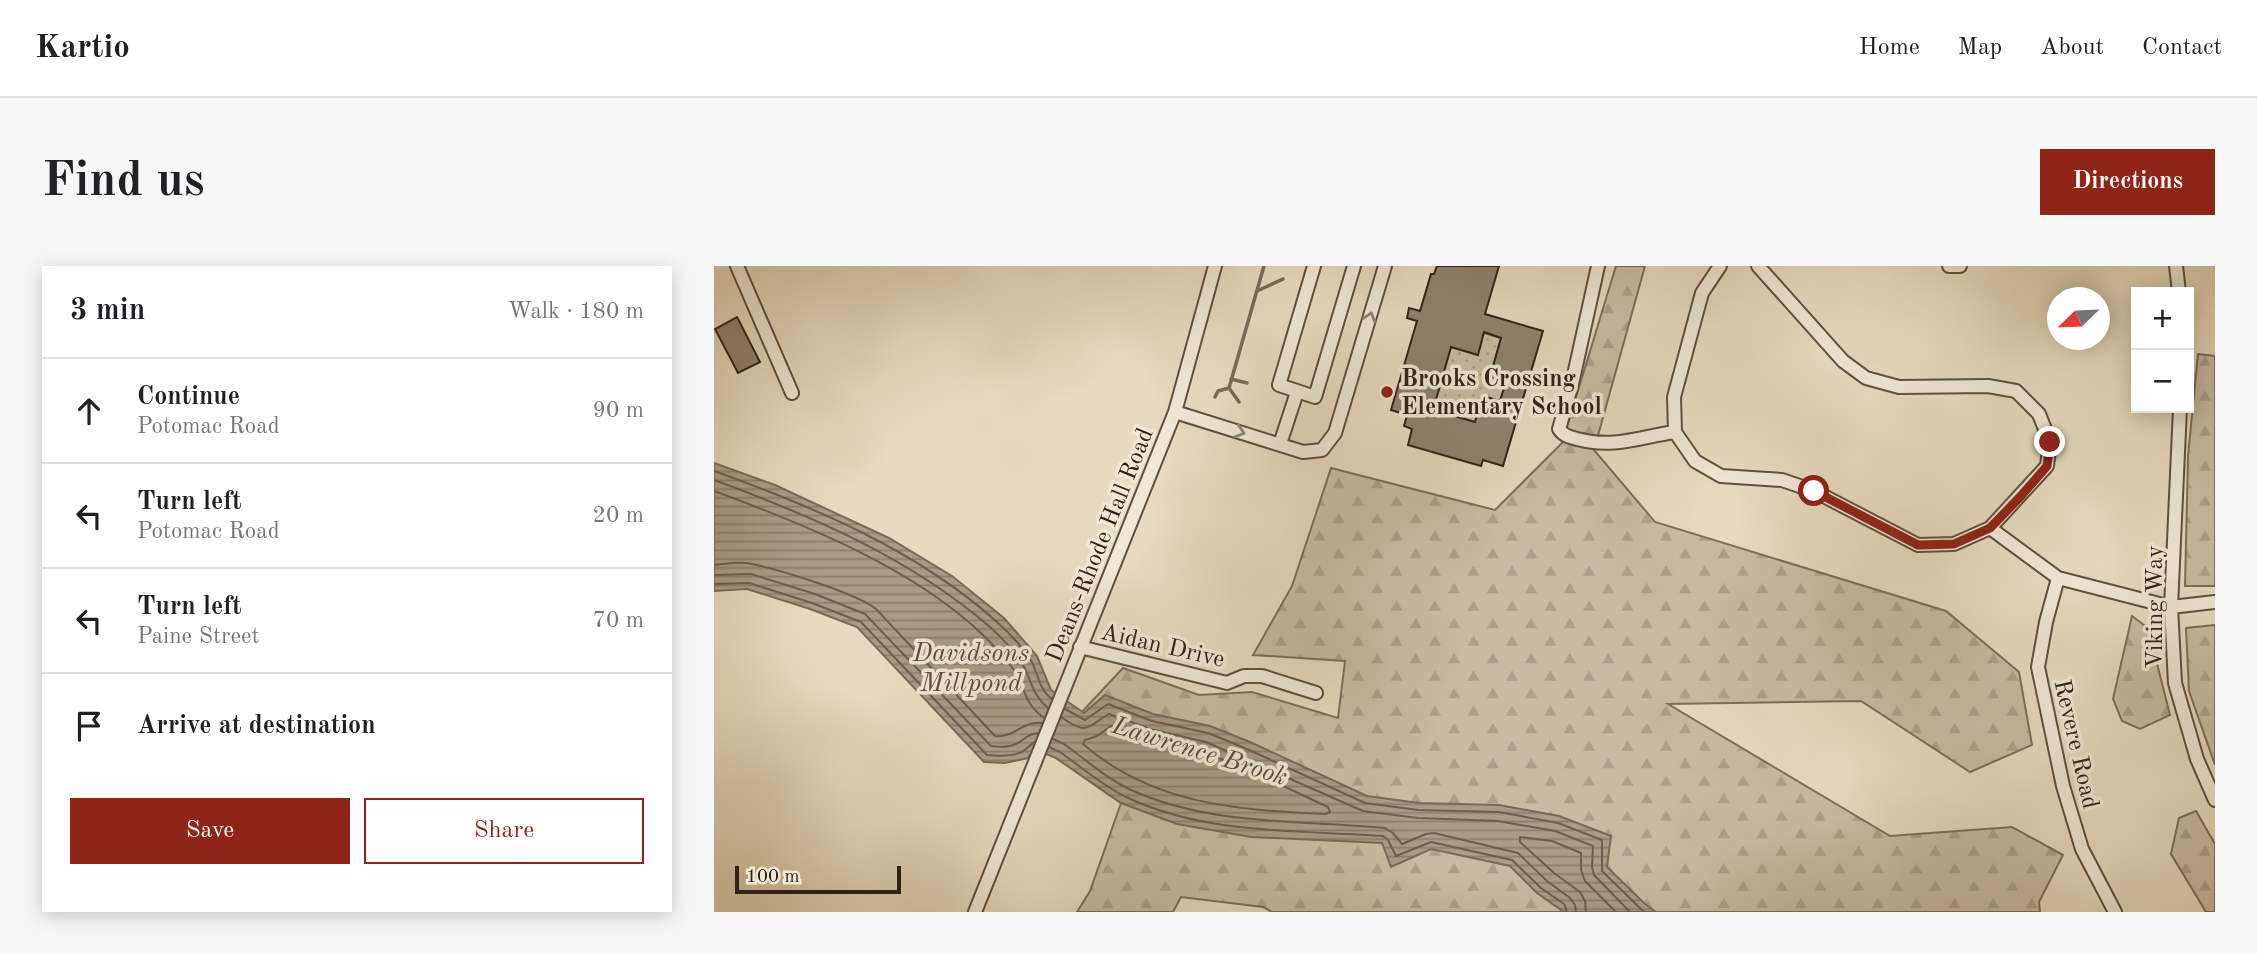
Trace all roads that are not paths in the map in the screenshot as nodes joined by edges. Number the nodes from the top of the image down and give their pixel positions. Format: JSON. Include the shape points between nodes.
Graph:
{"nodes":[{"id":1,"x":737,"y":266,"type":"edge"},
{"id":2,"x":1215,"y":266,"type":"edge"},
{"id":3,"x":1314,"y":266,"type":"edge"},
{"id":4,"x":1354,"y":266,"type":"edge"},
{"id":5,"x":1385,"y":266,"type":"edge"},
{"id":6,"x":1598,"y":266,"type":"edge"},
{"id":7,"x":1720,"y":266,"type":"edge"},
{"id":8,"x":1758,"y":266,"type":"edge"},
{"id":9,"x":1950,"y":266,"type":"edge"},
{"id":10,"x":1960,"y":266,"type":"edge"},
{"id":11,"x":2176,"y":266,"type":"edge"},
{"id":12,"x":2178,"y":287,"type":"edge"},
{"id":13,"x":792,"y":393,"type":"dead end"},
{"id":14,"x":1297,"y":393,"type":"junction"},
{"id":15,"x":1175,"y":412,"type":"junction"},
{"id":16,"x":2180,"y":413,"type":"edge"},
{"id":17,"x":1675,"y":432,"type":"junction"},
{"id":18,"x":1280,"y":444,"type":"junction"},
{"id":19,"x":1990,"y":528,"type":"junction"},
{"id":20,"x":2058,"y":578,"type":"junction"},
{"id":21,"x":2215,"y":602,"type":"edge"},
{"id":22,"x":2171,"y":607,"type":"junction"},
{"id":23,"x":1080,"y":647,"type":"junction"},
{"id":24,"x":1316,"y":692,"type":"dead end"},
{"id":25,"x":2215,"y":800,"type":"edge"},
{"id":26,"x":975,"y":912,"type":"edge"},
{"id":27,"x":2115,"y":912,"type":"edge"}],
"edges":[{"from":1,"to":13,"type":"street"},
{"from":2,"to":15,"type":"street","name":"Deans-Rhode Hall Road"},
{"from":3,"to":14,"type":"street","via":[[1279,385]]},
{"from":4,"to":14,"type":"street","via":[[1315,397]]},
{"from":18,"to":5,"type":"street","one_way":true,"via":[[1304,452],[1322,450],[1335,433]]},
{"from":6,"to":17,"type":"street","via":[[1559,429],[1564,436],[1593,443],[1624,443]]},
{"from":7,"to":17,"type":"street","via":[[1702,293],[1674,397]]},
{"from":8,"to":19,"type":"street","via":[[1843,361],[1866,378],[1899,387],[1988,386],[2016,391],[2039,414],[2050,442],[2047,466]]},
{"from":9,"to":10,"type":"street"},
{"from":11,"to":12,"type":"street"},
{"from":14,"to":18,"type":"street"},
{"from":15,"to":18,"type":"street","one_way":true},
{"from":15,"to":23,"type":"street","name":"Deans-Rhode Hall Road"},
{"from":16,"to":22,"type":"street","name":"Viking Way"},
{"from":17,"to":19,"type":"street","via":[[1695,461],[1721,476],[1782,480],[1814,491],[1918,545],[1954,544]]},
{"from":19,"to":20,"type":"street"},
{"from":20,"to":22,"type":"street"},
{"from":20,"to":27,"type":"street","name":"Revere Road","via":[[2039,667],[2063,786],[2082,849]]},
{"from":21,"to":22,"type":"street"},
{"from":22,"to":25,"type":"street","name":"Viking Way","via":[[2175,683],[2197,759]]},
{"from":23,"to":24,"type":"street","name":"Aidan Drive","via":[[1227,683],[1244,676],[1262,676]]},
{"from":23,"to":26,"type":"street","name":"Deans-Rhode Hall Road"}]}
